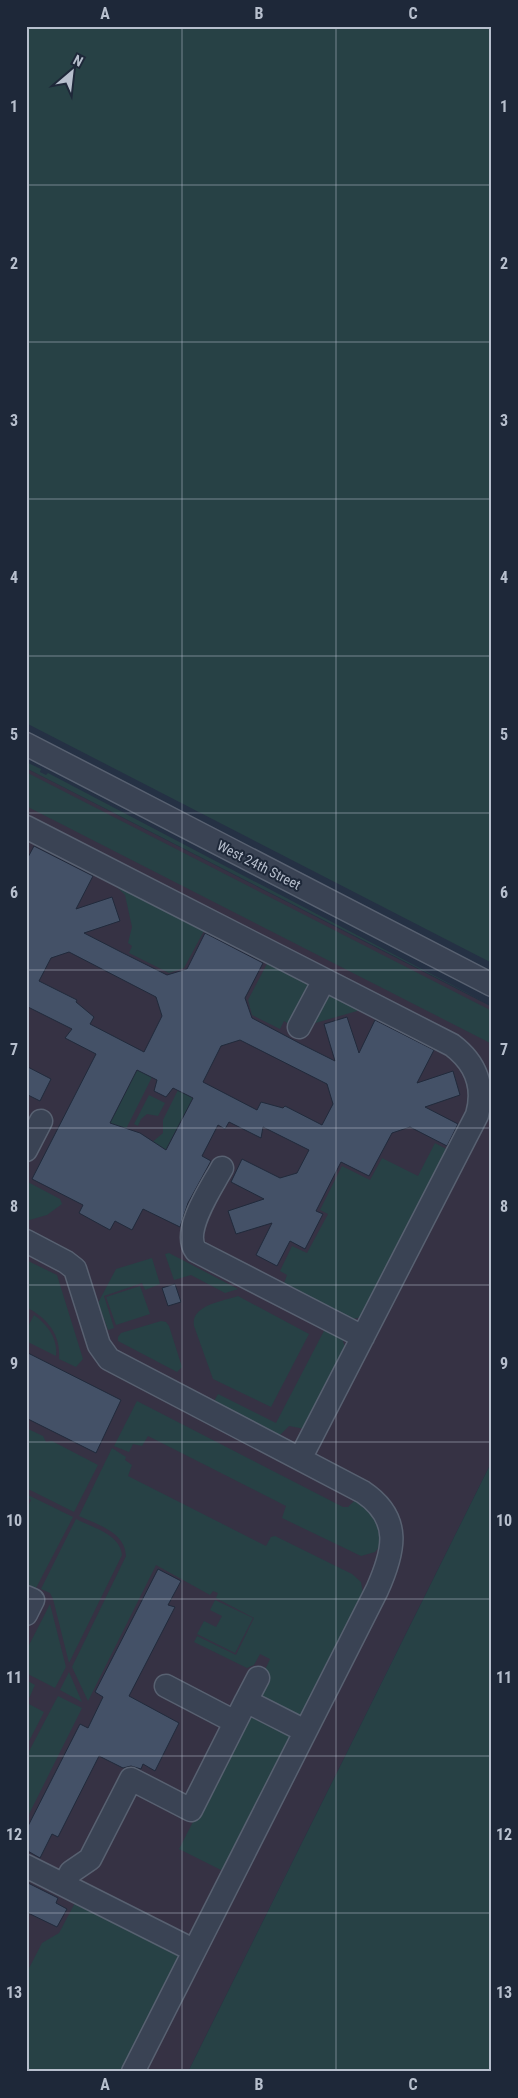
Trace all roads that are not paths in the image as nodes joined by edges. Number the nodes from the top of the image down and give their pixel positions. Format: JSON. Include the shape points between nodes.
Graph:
{"nodes":[{"id":1,"x":26,"y":744,"type":"edge"},
{"id":2,"x":26,"y":827,"type":"edge"},
{"id":3,"x":324,"y":980,"type":"junction"},
{"id":4,"x":492,"y":985,"type":"edge"},
{"id":5,"x":299,"y":1027,"type":"dead end"},
{"id":6,"x":41,"y":1121,"type":"dead end"},
{"id":7,"x":26,"y":1150,"type":"edge"},
{"id":8,"x":222,"y":1168,"type":"dead end"},
{"id":9,"x":26,"y":1241,"type":"edge"},
{"id":10,"x":363,"y":1337,"type":"junction"},
{"id":11,"x":300,"y":1459,"type":"junction"},
{"id":12,"x":26,"y":1597,"type":"edge"},
{"id":13,"x":26,"y":1614,"type":"edge"},
{"id":14,"x":258,"y":1678,"type":"dead end"},
{"id":15,"x":166,"y":1686,"type":"dead end"},
{"id":16,"x":246,"y":1701,"type":"junction"},
{"id":17,"x":235,"y":1722,"type":"junction"},
{"id":18,"x":305,"y":1732,"type":"junction"},
{"id":19,"x":26,"y":1866,"type":"edge"},
{"id":20,"x":64,"y":1885,"type":"junction"},
{"id":21,"x":193,"y":1950,"type":"junction"},
{"id":22,"x":133,"y":2072,"type":"edge"}],
"edges":[{"from":1,"to":4,"type":"street","name":"West 24th Street"},
{"from":2,"to":3,"type":"street"},
{"from":3,"to":5,"type":"street"},
{"from":3,"to":10,"type":"street","via":[[452,1045],[470,1062],[481,1095],[477,1116]]},
{"from":6,"to":7,"type":"street"},
{"from":8,"to":10,"type":"street","via":[[191,1231],[192,1247]]},
{"from":9,"to":11,"type":"street","via":[[75,1269],[99,1345],[109,1359]]},
{"from":10,"to":11,"type":"street"},
{"from":11,"to":18,"type":"street","via":[[371,1497],[384,1511],[392,1530],[392,1543],[382,1579]]},
{"from":12,"to":13,"type":"street","via":[[33,1600]]},
{"from":14,"to":16,"type":"street"},
{"from":15,"to":17,"type":"street"},
{"from":16,"to":17,"type":"street"},
{"from":16,"to":18,"type":"street"},
{"from":17,"to":20,"type":"street","via":[[191,1810],[131,1779],[90,1859],[71,1872]]},
{"from":18,"to":21,"type":"street"},
{"from":19,"to":20,"type":"street"},
{"from":20,"to":21,"type":"street"},
{"from":21,"to":22,"type":"street"}]}
